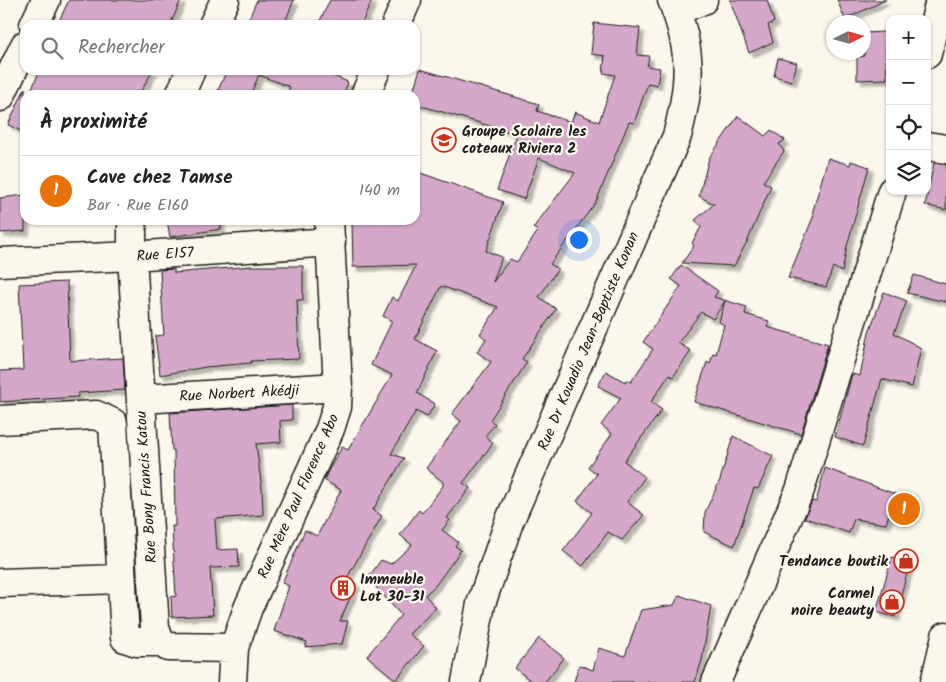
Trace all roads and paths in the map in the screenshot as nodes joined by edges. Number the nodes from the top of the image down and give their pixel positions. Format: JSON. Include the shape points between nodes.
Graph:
{"nodes":[{"id":1,"x":46,"y":0,"type":"edge"},
{"id":2,"x":225,"y":0,"type":"edge"},
{"id":3,"x":407,"y":0,"type":"edge"},
{"id":4,"x":703,"y":0,"type":"edge"},
{"id":5,"x":940,"y":0,"type":"edge"},
{"id":6,"x":674,"y":6,"type":"edge"},
{"id":7,"x":36,"y":20,"type":"edge"},
{"id":8,"x":215,"y":20,"type":"edge"},
{"id":9,"x":398,"y":20,"type":"edge"},
{"id":10,"x":931,"y":37,"type":"edge"},
{"id":11,"x":20,"y":55,"type":"edge"},
{"id":12,"x":190,"y":75,"type":"edge"},
{"id":13,"x":374,"y":75,"type":"edge"},
{"id":14,"x":182,"y":90,"type":"edge"},
{"id":15,"x":367,"y":90,"type":"edge"},
{"id":16,"x":0,"y":97,"type":"edge"},
{"id":17,"x":931,"y":146,"type":"edge"},
{"id":18,"x":946,"y":148,"type":"edge"},
{"id":19,"x":891,"y":195,"type":"edge"},
{"id":20,"x":132,"y":225,"type":"edge"},
{"id":21,"x":330,"y":231,"type":"edge"},
{"id":22,"x":132,"y":256,"type":"junction"},
{"id":23,"x":0,"y":262,"type":"edge"},
{"id":24,"x":338,"y":387,"type":"junction"},
{"id":25,"x":141,"y":399,"type":"junction"},
{"id":26,"x":0,"y":420,"type":"edge"},
{"id":27,"x":121,"y":579,"type":"junction"},
{"id":28,"x":0,"y":583,"type":"edge"},
{"id":29,"x":946,"y":636,"type":"edge"},
{"id":30,"x":160,"y":642,"type":"junction"},
{"id":31,"x":234,"y":648,"type":"junction"},
{"id":32,"x":232,"y":682,"type":"edge"},
{"id":33,"x":466,"y":682,"type":"edge"},
{"id":34,"x":716,"y":682,"type":"edge"},
{"id":35,"x":935,"y":682,"type":"edge"}],
"edges":[{"from":1,"to":7,"type":"street"},
{"from":2,"to":8,"type":"street"},
{"from":3,"to":9,"type":"street"},
{"from":4,"to":6,"type":"street"},
{"from":5,"to":10,"type":"street"},
{"from":6,"to":33,"type":"street","name":"Rue Dr Kouadio Jean-Baptiste Konan","via":[[690,68],[687,99],[676,136],[509,522],[481,604]]},
{"from":11,"to":16,"type":"street"},
{"from":12,"to":14,"type":"street"},
{"from":13,"to":15,"type":"street"},
{"from":17,"to":18,"type":"street"},
{"from":19,"to":34,"type":"street","via":[[800,490]]},
{"from":20,"to":22,"type":"street","name":"Rue Bony Francis Katou"},
{"from":21,"to":22,"type":"street","name":"Rue E157"},
{"from":21,"to":24,"type":"street","name":"Rue Mère Paul Florence Abo"},
{"from":22,"to":23,"type":"street","name":"Rue E157"},
{"from":22,"to":25,"type":"street","name":"Rue Bony Francis Katou"},
{"from":24,"to":25,"type":"street","name":"Rue Norbert Akédji"},
{"from":24,"to":31,"type":"street","name":"Rue Mère Paul Florence Abo","via":[[337,407],[330,428],[248,608]]},
{"from":25,"to":30,"type":"street","name":"Rue Bony Francis Katou","via":[[155,628]]},
{"from":26,"to":27,"type":"street","via":[[96,415],[113,423]]},
{"from":27,"to":28,"type":"street"},
{"from":27,"to":30,"type":"street","via":[[125,638],[137,642]]},
{"from":29,"to":35,"type":"street"},
{"from":30,"to":31,"type":"street","via":[[178,649]]},
{"from":31,"to":32,"type":"street","name":"Rue Mère Paul Florence Abo"}]}
